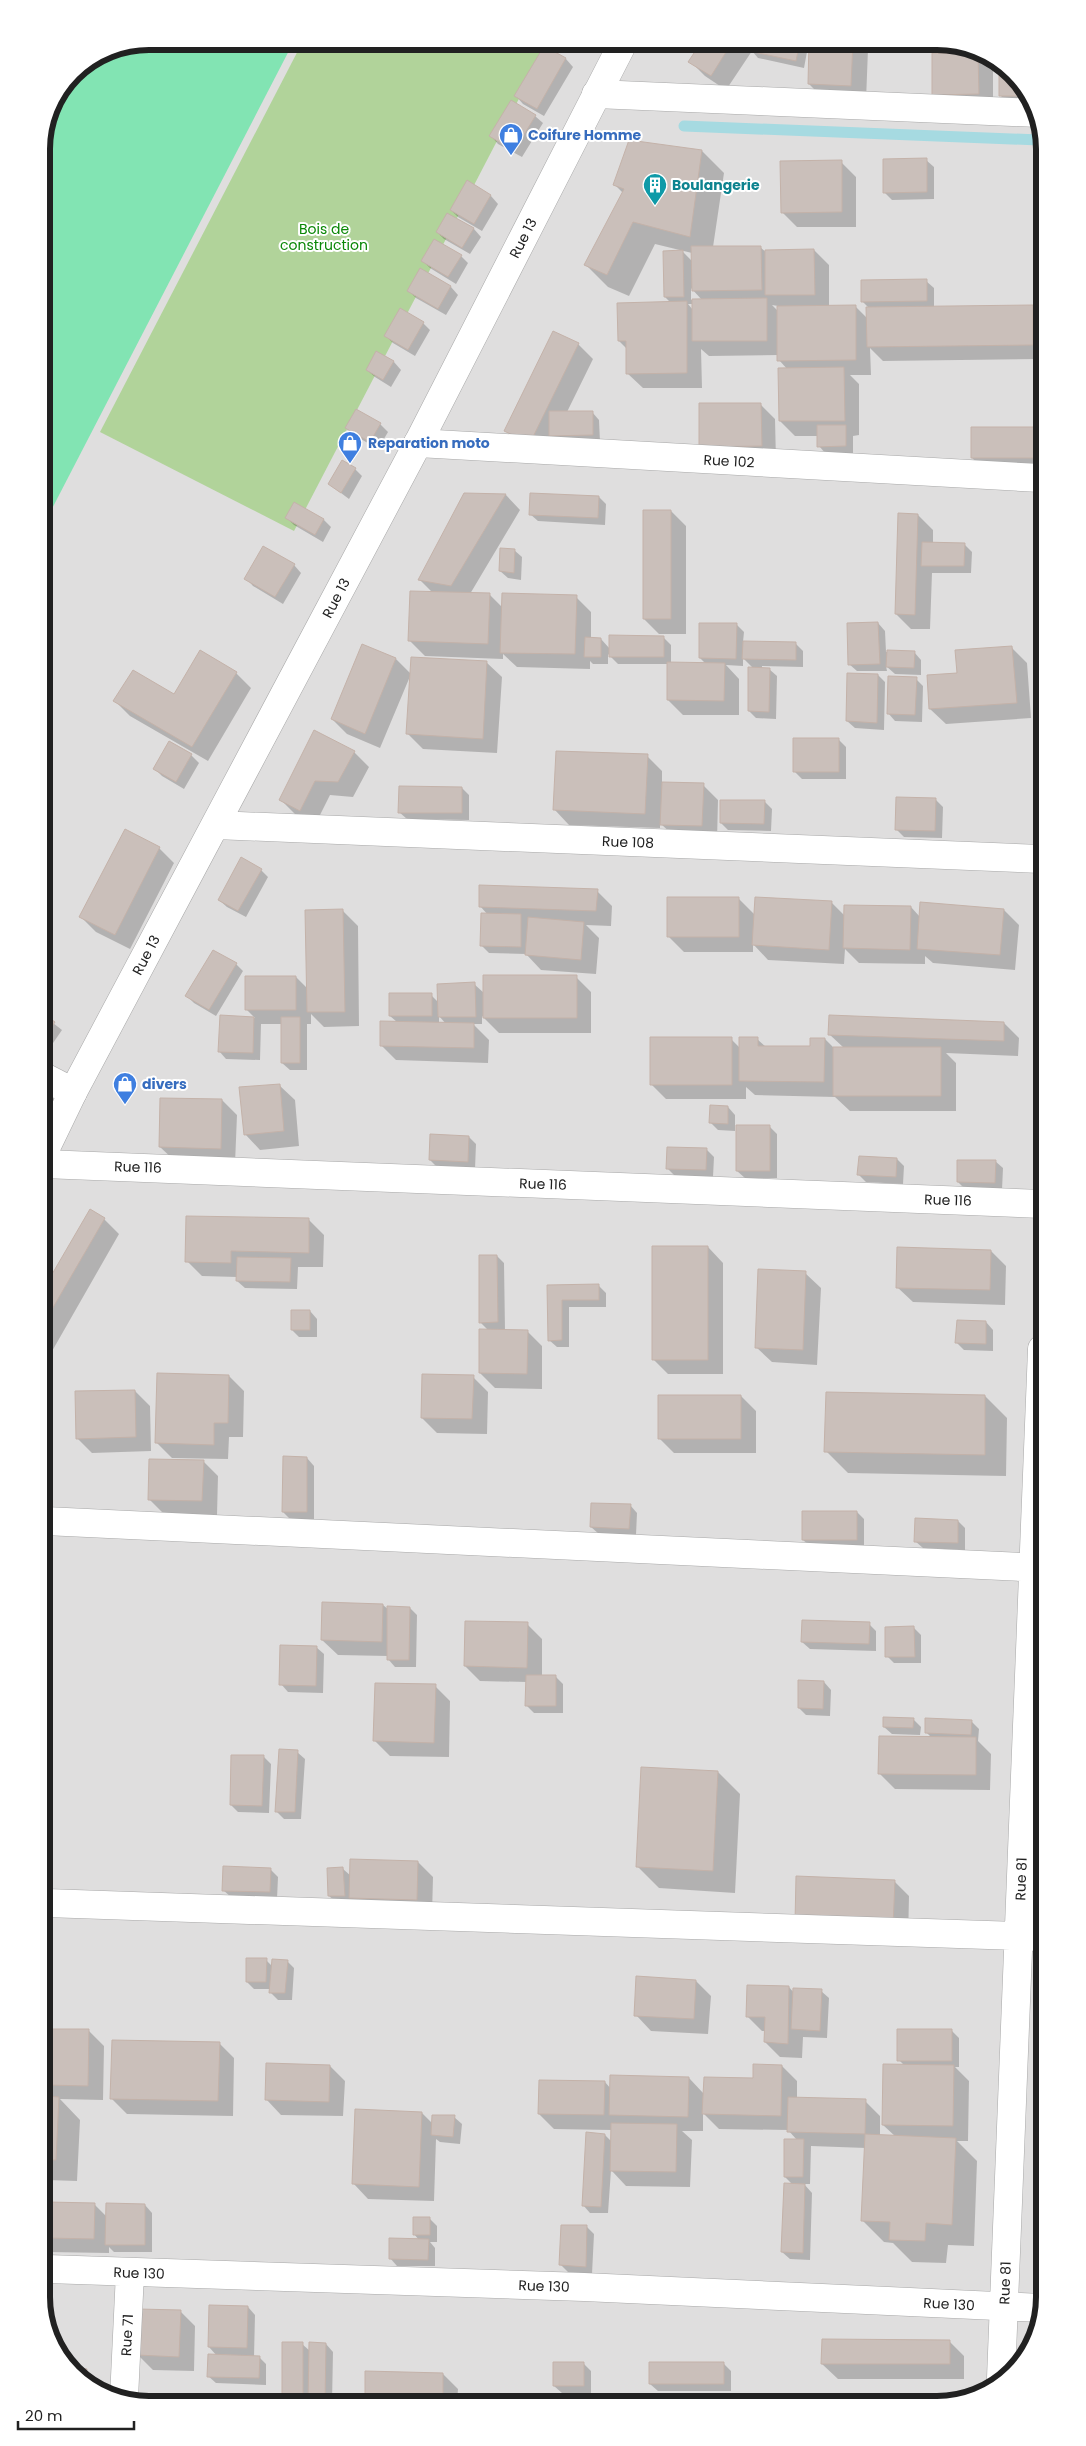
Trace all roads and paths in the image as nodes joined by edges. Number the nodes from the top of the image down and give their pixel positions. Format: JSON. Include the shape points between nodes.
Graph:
{"nodes":[{"id":1,"x":619,"y":50,"type":"edge"},
{"id":2,"x":596,"y":94,"type":"junction"},
{"id":3,"x":1029,"y":113,"type":"edge"},
{"id":4,"x":418,"y":444,"type":"junction"},
{"id":5,"x":1036,"y":478,"type":"edge"},
{"id":6,"x":216,"y":825,"type":"junction"},
{"id":7,"x":1036,"y":860,"type":"edge"},
{"id":8,"x":50,"y":1080,"type":"edge"},
{"id":9,"x":73,"y":1092,"type":"junction"},
{"id":10,"x":50,"y":1140,"type":"edge"},
{"id":11,"x":50,"y":1164,"type":"edge"},
{"id":12,"x":1036,"y":1204,"type":"edge"},
{"id":13,"x":50,"y":1521,"type":"edge"},
{"id":14,"x":1036,"y":1568,"type":"edge"},
{"id":15,"x":1036,"y":1673,"type":"edge"},
{"id":16,"x":50,"y":1903,"type":"edge"},
{"id":17,"x":1031,"y":1936,"type":"edge"},
{"id":18,"x":50,"y":2269,"type":"edge"},
{"id":19,"x":130,"y":2273,"type":"junction"},
{"id":20,"x":1004,"y":2307,"type":"junction"},
{"id":21,"x":1035,"y":2308,"type":"edge"},
{"id":22,"x":1001,"y":2372,"type":"edge"},
{"id":23,"x":124,"y":2393,"type":"edge"}],
"edges":[{"from":1,"to":2,"type":"street","name":"Rue 13"},
{"from":2,"to":3,"type":"street"},
{"from":2,"to":4,"type":"street","name":"Rue 13"},
{"from":4,"to":5,"type":"street","name":"Rue 102"},
{"from":4,"to":6,"type":"street","name":"Rue 13"},
{"from":6,"to":7,"type":"street","name":"Rue 108"},
{"from":6,"to":9,"type":"street","name":"Rue 13"},
{"from":8,"to":9,"type":"street"},
{"from":9,"to":10,"type":"street","name":"Rue 13"},
{"from":11,"to":12,"type":"street","name":"Rue 116"},
{"from":13,"to":14,"type":"street"},
{"from":15,"to":17,"type":"street","name":"Rue 81"},
{"from":16,"to":17,"type":"street"},
{"from":17,"to":20,"type":"street","name":"Rue 81"},
{"from":18,"to":19,"type":"street","name":"Rue 130"},
{"from":19,"to":20,"type":"street","name":"Rue 130","via":[[593,2287]]},
{"from":19,"to":23,"type":"street","name":"Rue 71"},
{"from":20,"to":21,"type":"street","name":"Rue 130"},
{"from":20,"to":22,"type":"street","name":"Rue 81"}]}
